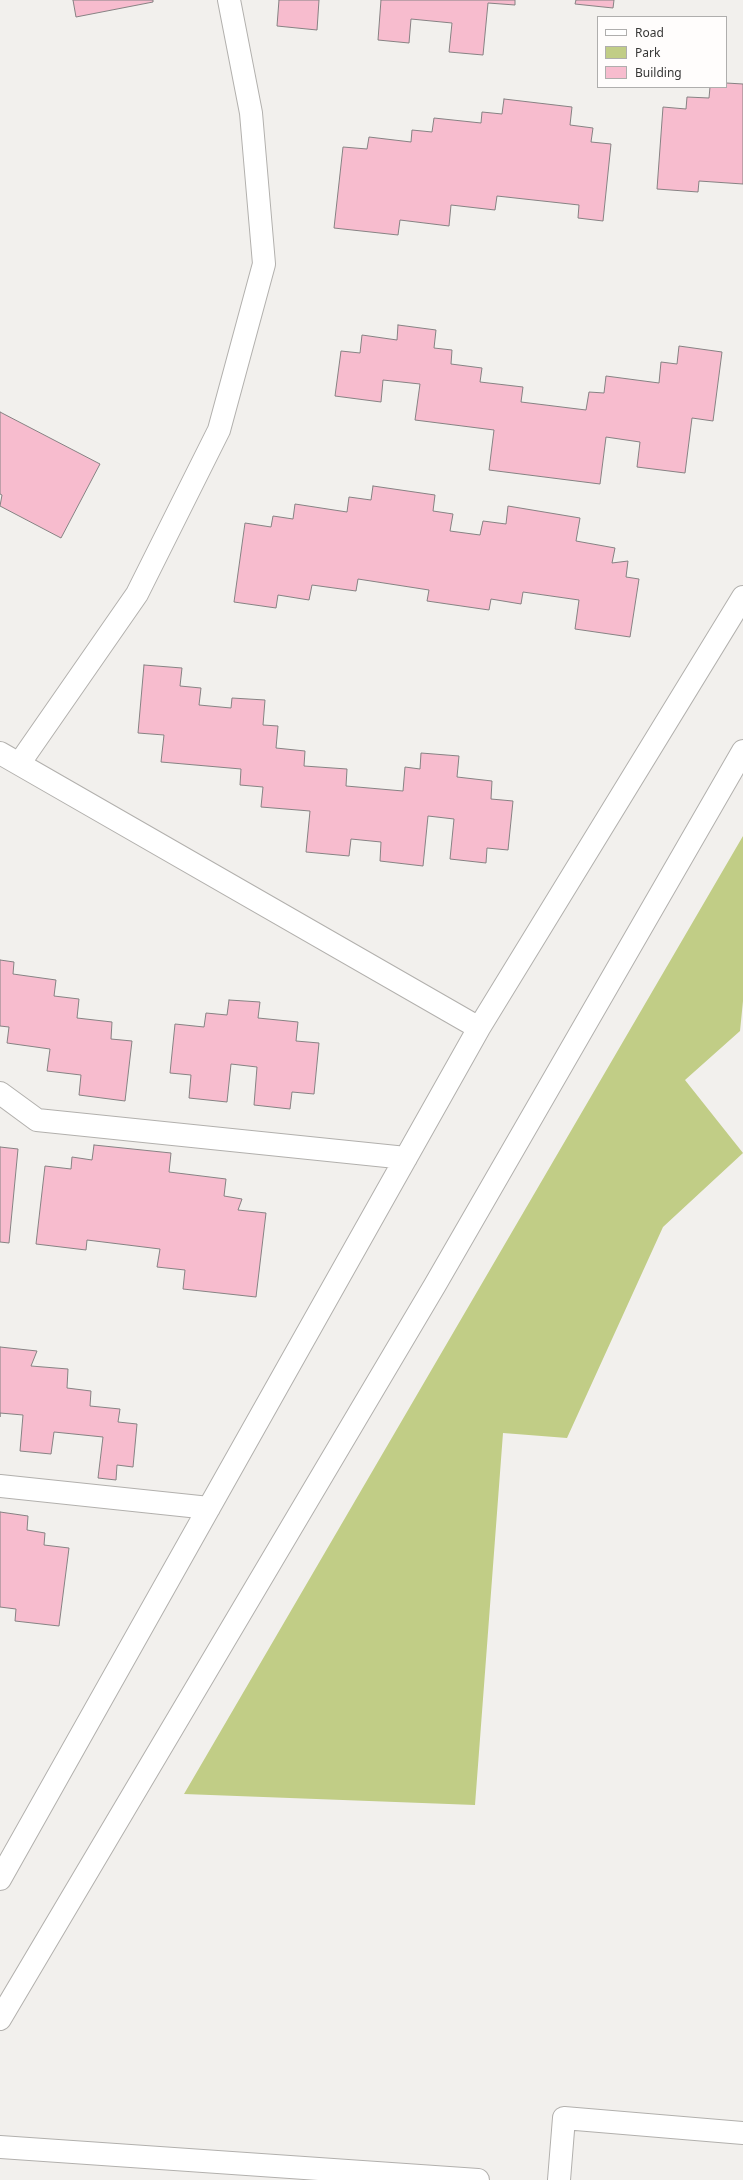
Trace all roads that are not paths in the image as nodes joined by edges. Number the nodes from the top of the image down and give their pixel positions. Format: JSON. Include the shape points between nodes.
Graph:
{"nodes":[{"id":1,"x":229,"y":0,"type":"edge"},
{"id":2,"x":743,"y":597,"type":"edge"},
{"id":3,"x":743,"y":751,"type":"edge"},
{"id":4,"x":0,"y":753,"type":"edge"},
{"id":5,"x":19,"y":764,"type":"junction"},
{"id":6,"x":479,"y":1028,"type":"junction"},
{"id":7,"x":0,"y":1093,"type":"edge"},
{"id":8,"x":406,"y":1158,"type":"junction"},
{"id":9,"x":0,"y":1486,"type":"edge"},
{"id":10,"x":209,"y":1508,"type":"junction"},
{"id":11,"x":0,"y":1879,"type":"edge"},
{"id":12,"x":0,"y":2019,"type":"edge"},
{"id":13,"x":743,"y":2133,"type":"edge"},
{"id":14,"x":0,"y":2147,"type":"edge"},
{"id":15,"x":478,"y":2180,"type":"edge"},
{"id":16,"x":559,"y":2180,"type":"edge"}],
"edges":[{"from":1,"to":5,"type":"lane","via":[[251,114],[264,264],[221,422],[137,594]]},
{"from":2,"to":6,"type":"lane"},
{"from":3,"to":12,"type":"lane","via":[[430,1291]]},
{"from":4,"to":5,"type":"lane"},
{"from":5,"to":6,"type":"lane"},
{"from":6,"to":8,"type":"lane"},
{"from":7,"to":8,"type":"lane","via":[[37,1120]]},
{"from":8,"to":10,"type":"lane"},
{"from":9,"to":10,"type":"lane"},
{"from":10,"to":11,"type":"lane"},
{"from":13,"to":16,"type":"lane","via":[[564,2118]]},
{"from":14,"to":15,"type":"lane"}]}
